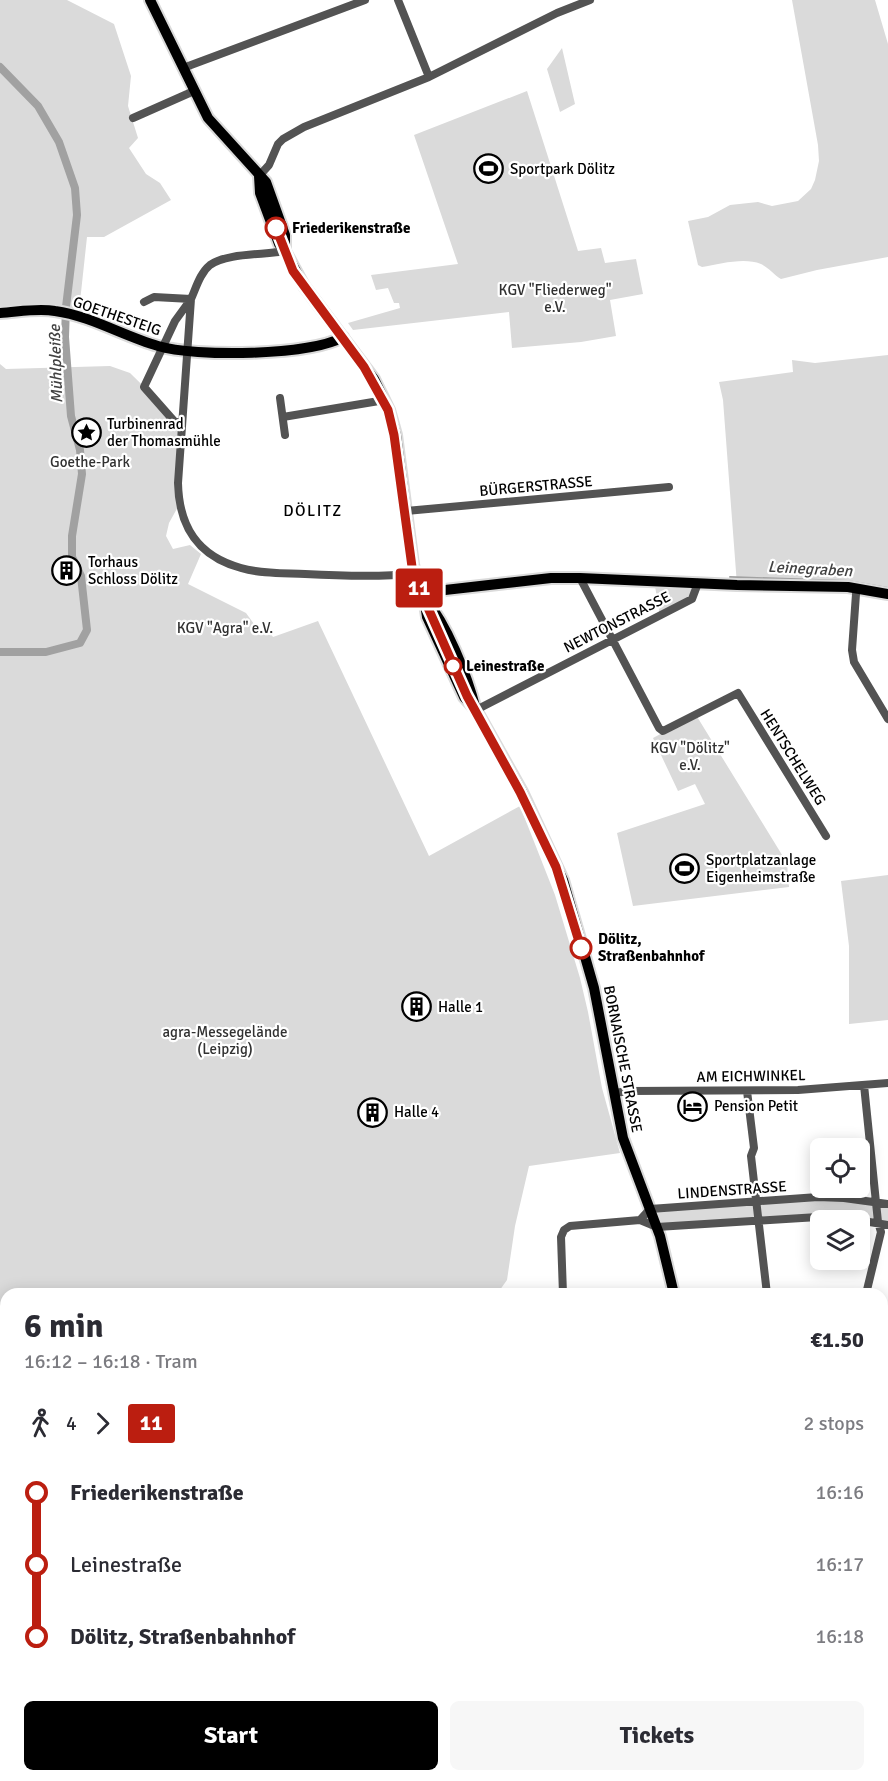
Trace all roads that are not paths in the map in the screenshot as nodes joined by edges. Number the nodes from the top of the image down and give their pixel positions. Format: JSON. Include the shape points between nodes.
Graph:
{"nodes":[{"id":1,"x":150,"y":0,"type":"edge"},
{"id":2,"x":365,"y":0,"type":"edge"},
{"id":3,"x":398,"y":0,"type":"edge"},
{"id":4,"x":590,"y":0,"type":"edge"},
{"id":5,"x":183,"y":68,"type":"junction"},
{"id":6,"x":429,"y":77,"type":"junction"},
{"id":7,"x":194,"y":91,"type":"junction"},
{"id":8,"x":133,"y":118,"type":"dead end"},
{"id":9,"x":259,"y":176,"type":"junction"},
{"id":10,"x":285,"y":251,"type":"junction"},
{"id":11,"x":191,"y":299,"type":"junction"},
{"id":12,"x":144,"y":302,"type":"dead end"},
{"id":13,"x":0,"y":313,"type":"edge"},
{"id":14,"x":343,"y":337,"type":"junction"},
{"id":15,"x":161,"y":347,"type":"junction"},
{"id":16,"x":189,"y":351,"type":"junction"},
{"id":17,"x":279,"y":398,"type":"dead end"},
{"id":18,"x":385,"y":400,"type":"junction"},
{"id":19,"x":283,"y":417,"type":"junction"},
{"id":20,"x":182,"y":424,"type":"junction"},
{"id":21,"x":285,"y":435,"type":"dead end"},
{"id":22,"x":669,"y":487,"type":"dead end"},
{"id":23,"x":406,"y":511,"type":"junction"},
{"id":24,"x":414,"y":570,"type":"junction"},
{"id":25,"x":580,"y":578,"type":"junction"},
{"id":26,"x":698,"y":583,"type":"junction"},
{"id":27,"x":858,"y":588,"type":"junction"},
{"id":28,"x":888,"y":594,"type":"edge"},
{"id":29,"x":424,"y":597,"type":"junction"},
{"id":30,"x":613,"y":640,"type":"junction"},
{"id":31,"x":476,"y":710,"type":"junction"},
{"id":32,"x":887,"y":717,"type":"edge"},
{"id":33,"x":826,"y":836,"type":"dead end"},
{"id":34,"x":888,"y":1083,"type":"edge"},
{"id":35,"x":864,"y":1085,"type":"junction"},
{"id":36,"x":747,"y":1091,"type":"junction"},
{"id":37,"x":614,"y":1093,"type":"junction"},
{"id":38,"x":756,"y":1201,"type":"junction"},
{"id":39,"x":876,"y":1201,"type":"junction"},
{"id":40,"x":888,"y":1204,"type":"edge"},
{"id":41,"x":650,"y":1209,"type":"junction"},
{"id":42,"x":640,"y":1220,"type":"junction"},
{"id":43,"x":759,"y":1220,"type":"junction"},
{"id":44,"x":878,"y":1222,"type":"junction"},
{"id":45,"x":888,"y":1225,"type":"edge"},
{"id":46,"x":657,"y":1227,"type":"junction"},
{"id":47,"x":563,"y":1288,"type":"edge"},
{"id":48,"x":672,"y":1288,"type":"edge"},
{"id":49,"x":766,"y":1288,"type":"edge"},
{"id":50,"x":867,"y":1288,"type":"edge"}],
"edges":[{"from":1,"to":5,"type":"main road","name":"BORNAISCHE STRASSE"},
{"from":2,"to":5,"type":"street"},
{"from":3,"to":6,"type":"street"},
{"from":4,"to":6,"type":"street"},
{"from":5,"to":7,"type":"main road","name":"BORNAISCHE STRASSE"},
{"from":6,"to":9,"type":"street","via":[[291,134],[278,144]]},
{"from":7,"to":8,"type":"street"},
{"from":7,"to":9,"type":"main road","name":"BORNAISCHE STRASSE","via":[[207,118]]},
{"from":9,"to":10,"type":"main road","name":"BORNAISCHE STRASSE","via":[[269,188],[285,235]]},
{"from":10,"to":11,"type":"street","via":[[218,261],[202,274]]},
{"from":10,"to":14,"type":"main road","name":"BORNAISCHE STRASSE","via":[[304,286]]},
{"from":11,"to":12,"type":"street","via":[[154,297]]},
{"from":11,"to":15,"type":"street"},
{"from":11,"to":16,"type":"street"},
{"from":13,"to":15,"type":"main road","name":"GOETHESTEIG","via":[[45,310],[79,316]]},
{"from":14,"to":16,"type":"main road","name":"GOETHESTEIG","via":[[332,343],[273,351]]},
{"from":14,"to":18,"type":"main road","name":"BORNAISCHE STRASSE"},
{"from":15,"to":16,"type":"main road","name":"GOETHESTEIG"},
{"from":15,"to":20,"type":"street","via":[[144,387],[174,421]]},
{"from":16,"to":20,"type":"street"},
{"from":17,"to":19,"type":"street"},
{"from":18,"to":19,"type":"street"},
{"from":18,"to":23,"type":"main road","name":"BORNAISCHE STRASSE","via":[[396,435]]},
{"from":19,"to":21,"type":"street"},
{"from":20,"to":24,"type":"street","via":[[179,505],[195,540],[214,556],[256,571],[383,576]]},
{"from":22,"to":23,"type":"street","name":"BÜRGERSTRASSE"},
{"from":23,"to":24,"type":"main road","name":"BORNAISCHE STRASSE"},
{"from":24,"to":29,"type":"main road","name":"BORNAISCHE STRASSE"},
{"from":25,"to":26,"type":"main road"},
{"from":25,"to":29,"type":"main road","via":[[445,590]]},
{"from":25,"to":30,"type":"street"},
{"from":26,"to":27,"type":"main road"},
{"from":26,"to":30,"type":"street","name":"NEWTONSTRASSE","via":[[692,599]]},
{"from":27,"to":28,"type":"main road"},
{"from":27,"to":32,"type":"street","via":[[853,655]]},
{"from":29,"to":31,"type":"main road","name":"BORNAISCHE STRASSE","via":[[427,617],[453,676]]},
{"from":30,"to":31,"type":"street","name":"NEWTONSTRASSE"},
{"from":30,"to":33,"type":"street","name":"HENTSCHELWEG","via":[[663,731],[738,693]]},
{"from":31,"to":37,"type":"main road","name":"BORNAISCHE STRASSE","via":[[522,792],[563,880],[596,994]]},
{"from":34,"to":35,"type":"street","name":"AM EICHWINKEL"},
{"from":35,"to":36,"type":"street","name":"AM EICHWINKEL"},
{"from":35,"to":39,"type":"street"},
{"from":36,"to":37,"type":"street","name":"AM EICHWINKEL"},
{"from":36,"to":38,"type":"street"},
{"from":37,"to":41,"type":"main road","name":"BORNAISCHE STRASSE","via":[[627,1150]]},
{"from":38,"to":39,"type":"street","name":"LINDENSTRASSE","via":[[818,1197]]},
{"from":38,"to":41,"type":"street","name":"LINDENSTRASSE"},
{"from":38,"to":43,"type":"street"},
{"from":39,"to":40,"type":"street","name":"LINDENSTRASSE"},
{"from":39,"to":44,"type":"street"},
{"from":41,"to":42,"type":"street"},
{"from":41,"to":46,"type":"main road","name":"BORNAISCHE STRASSE"},
{"from":42,"to":46,"type":"street"},
{"from":42,"to":47,"type":"street","via":[[570,1226],[564,1230]]},
{"from":43,"to":44,"type":"street","via":[[818,1217]]},
{"from":43,"to":46,"type":"street"},
{"from":43,"to":49,"type":"street"},
{"from":44,"to":45,"type":"street"},
{"from":44,"to":50,"type":"street","via":[[881,1232]]},
{"from":46,"to":48,"type":"main road","name":"BORNAISCHE STRASSE"}]}
